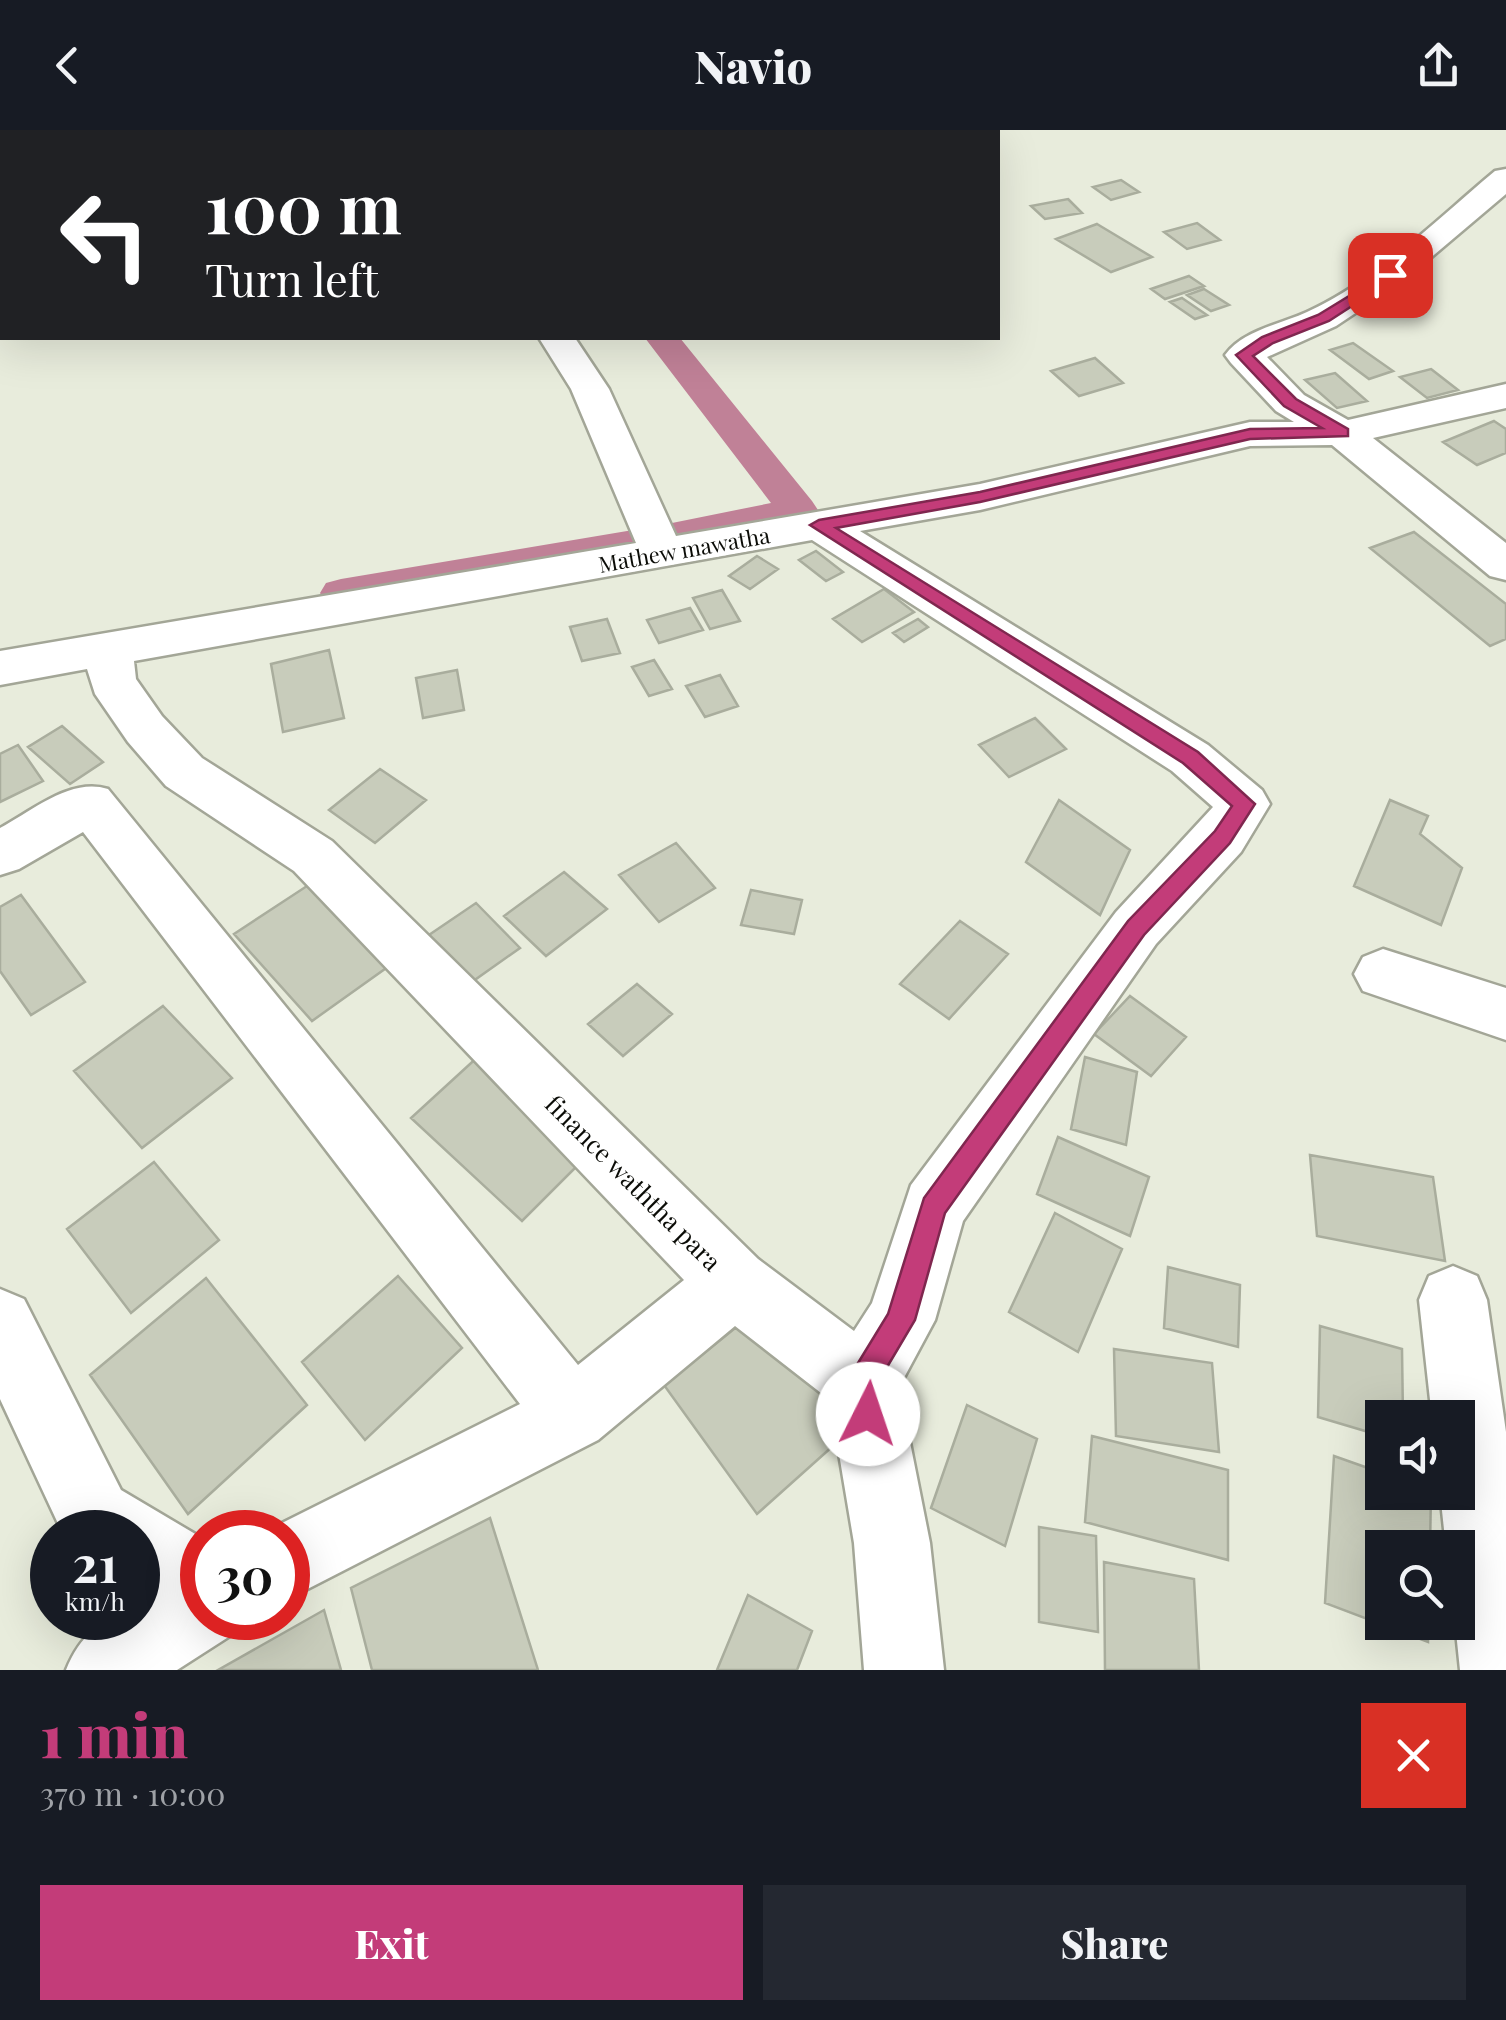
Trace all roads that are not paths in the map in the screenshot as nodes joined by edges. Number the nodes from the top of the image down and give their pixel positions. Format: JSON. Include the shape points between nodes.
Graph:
{"nodes":[{"id":1,"x":1506,"y":178,"type":"edge"},
{"id":2,"x":558,"y":340,"type":"edge"},
{"id":3,"x":1506,"y":396,"type":"edge"},
{"id":4,"x":1342,"y":432,"type":"junction"},
{"id":5,"x":819,"y":525,"type":"junction"},
{"id":6,"x":662,"y":552,"type":"junction"},
{"id":7,"x":1506,"y":566,"type":"edge"},
{"id":8,"x":109,"y":650,"type":"junction"},
{"id":9,"x":0,"y":668,"type":"edge"},
{"id":10,"x":0,"y":854,"type":"edge"},
{"id":11,"x":1383,"y":974,"type":"dead end"},
{"id":12,"x":1506,"y":1014,"type":"edge"},
{"id":13,"x":734,"y":1283,"type":"junction"},
{"id":14,"x":1453,"y":1300,"type":"dead end"},
{"id":15,"x":0,"y":1323,"type":"edge"},
{"id":16,"x":862,"y":1381,"type":"junction"},
{"id":17,"x":573,"y":1415,"type":"junction"},
{"id":18,"x":91,"y":1510,"type":"edge"},
{"id":19,"x":310,"y":1551,"type":"edge"},
{"id":20,"x":180,"y":1622,"type":"edge"},
{"id":21,"x":106,"y":1670,"type":"edge"},
{"id":22,"x":904,"y":1670,"type":"edge"},
{"id":23,"x":1500,"y":1670,"type":"edge"}],
"edges":[{"from":1,"to":4,"type":"street","via":[[1390,275],[1323,318],[1244,355],[1290,402]]},
{"from":2,"to":6,"type":"street","via":[[590,389]]},
{"from":3,"to":4,"type":"street","name":"Mathew mawatha"},
{"from":4,"to":5,"type":"street","name":"Mathew mawatha","via":[[1250,434],[980,497]]},
{"from":4,"to":7,"type":"street"},
{"from":5,"to":6,"type":"street","name":"Mathew mawatha"},
{"from":5,"to":16,"type":"street","via":[[1190,758],[1244,804],[1222,837],[1136,928],[934,1207],[900,1320]]},
{"from":6,"to":8,"type":"street","name":"Mathew mawatha"},
{"from":8,"to":9,"type":"street","name":"Mathew mawatha"},
{"from":8,"to":13,"type":"street","name":"finance waththa para","via":[[112,682],[184,772],[314,856]]},
{"from":10,"to":17,"type":"street","via":[[90,804]]},
{"from":11,"to":12,"type":"street"},
{"from":13,"to":16,"type":"street"},
{"from":13,"to":17,"type":"street","name":"finance waththa para"},
{"from":14,"to":23,"type":"street"},
{"from":15,"to":18,"type":"street"},
{"from":16,"to":22,"type":"street","via":[[892,1543]]},
{"from":17,"to":19,"type":"street","name":"finance waththa para"},
{"from":20,"to":21,"type":"street"}]}
